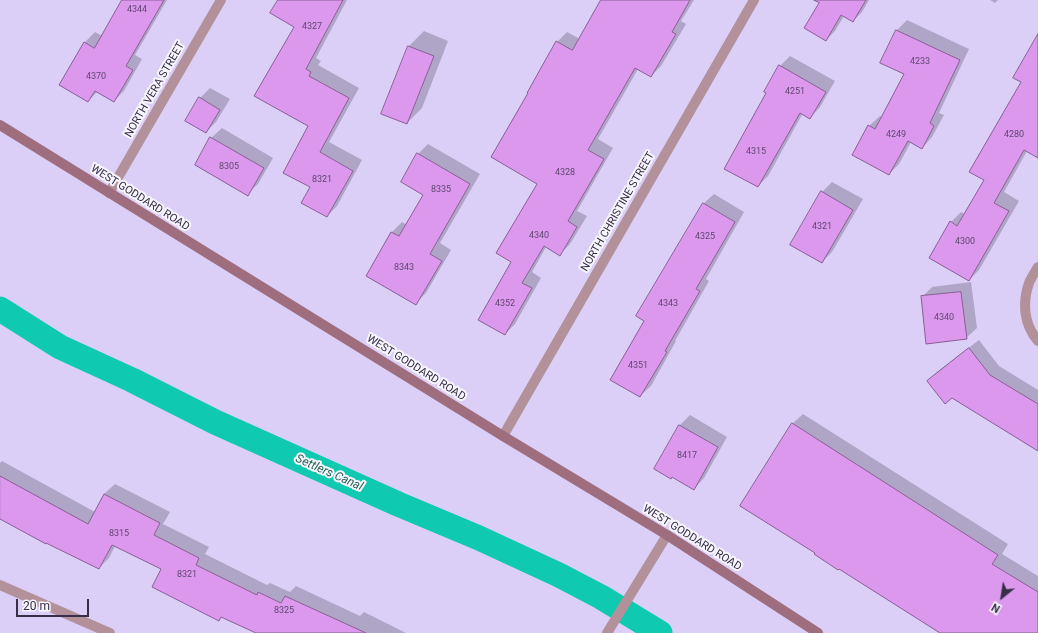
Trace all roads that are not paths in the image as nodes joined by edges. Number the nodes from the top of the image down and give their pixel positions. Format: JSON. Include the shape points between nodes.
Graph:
{"nodes":[{"id":1,"x":221,"y":0,"type":"edge"},
{"id":2,"x":754,"y":0,"type":"edge"},
{"id":3,"x":0,"y":125,"type":"edge"},
{"id":4,"x":109,"y":192,"type":"junction"},
{"id":5,"x":1038,"y":267,"type":"edge"},
{"id":6,"x":1038,"y":340,"type":"edge"},
{"id":7,"x":503,"y":436,"type":"junction"},
{"id":8,"x":667,"y":535,"type":"junction"},
{"id":9,"x":0,"y":585,"type":"edge"},
{"id":10,"x":110,"y":633,"type":"edge"},
{"id":11,"x":607,"y":633,"type":"edge"},
{"id":12,"x":818,"y":633,"type":"edge"}],
"edges":[{"from":1,"to":4,"type":"street","name":"NORTH VERA STREET"},
{"from":2,"to":7,"type":"street","name":"NORTH CHRISTINE STREET"},
{"from":3,"to":4,"type":"street","name":"WEST GODDARD ROAD"},
{"from":4,"to":7,"type":"street","name":"WEST GODDARD ROAD"},
{"from":5,"to":6,"type":"street","via":[[1029,282],[1025,299],[1025,317]]},
{"from":7,"to":8,"type":"street","name":"WEST GODDARD ROAD"},
{"from":8,"to":11,"type":"street"},
{"from":8,"to":12,"type":"street","name":"WEST GODDARD ROAD"},
{"from":9,"to":10,"type":"street"}]}
